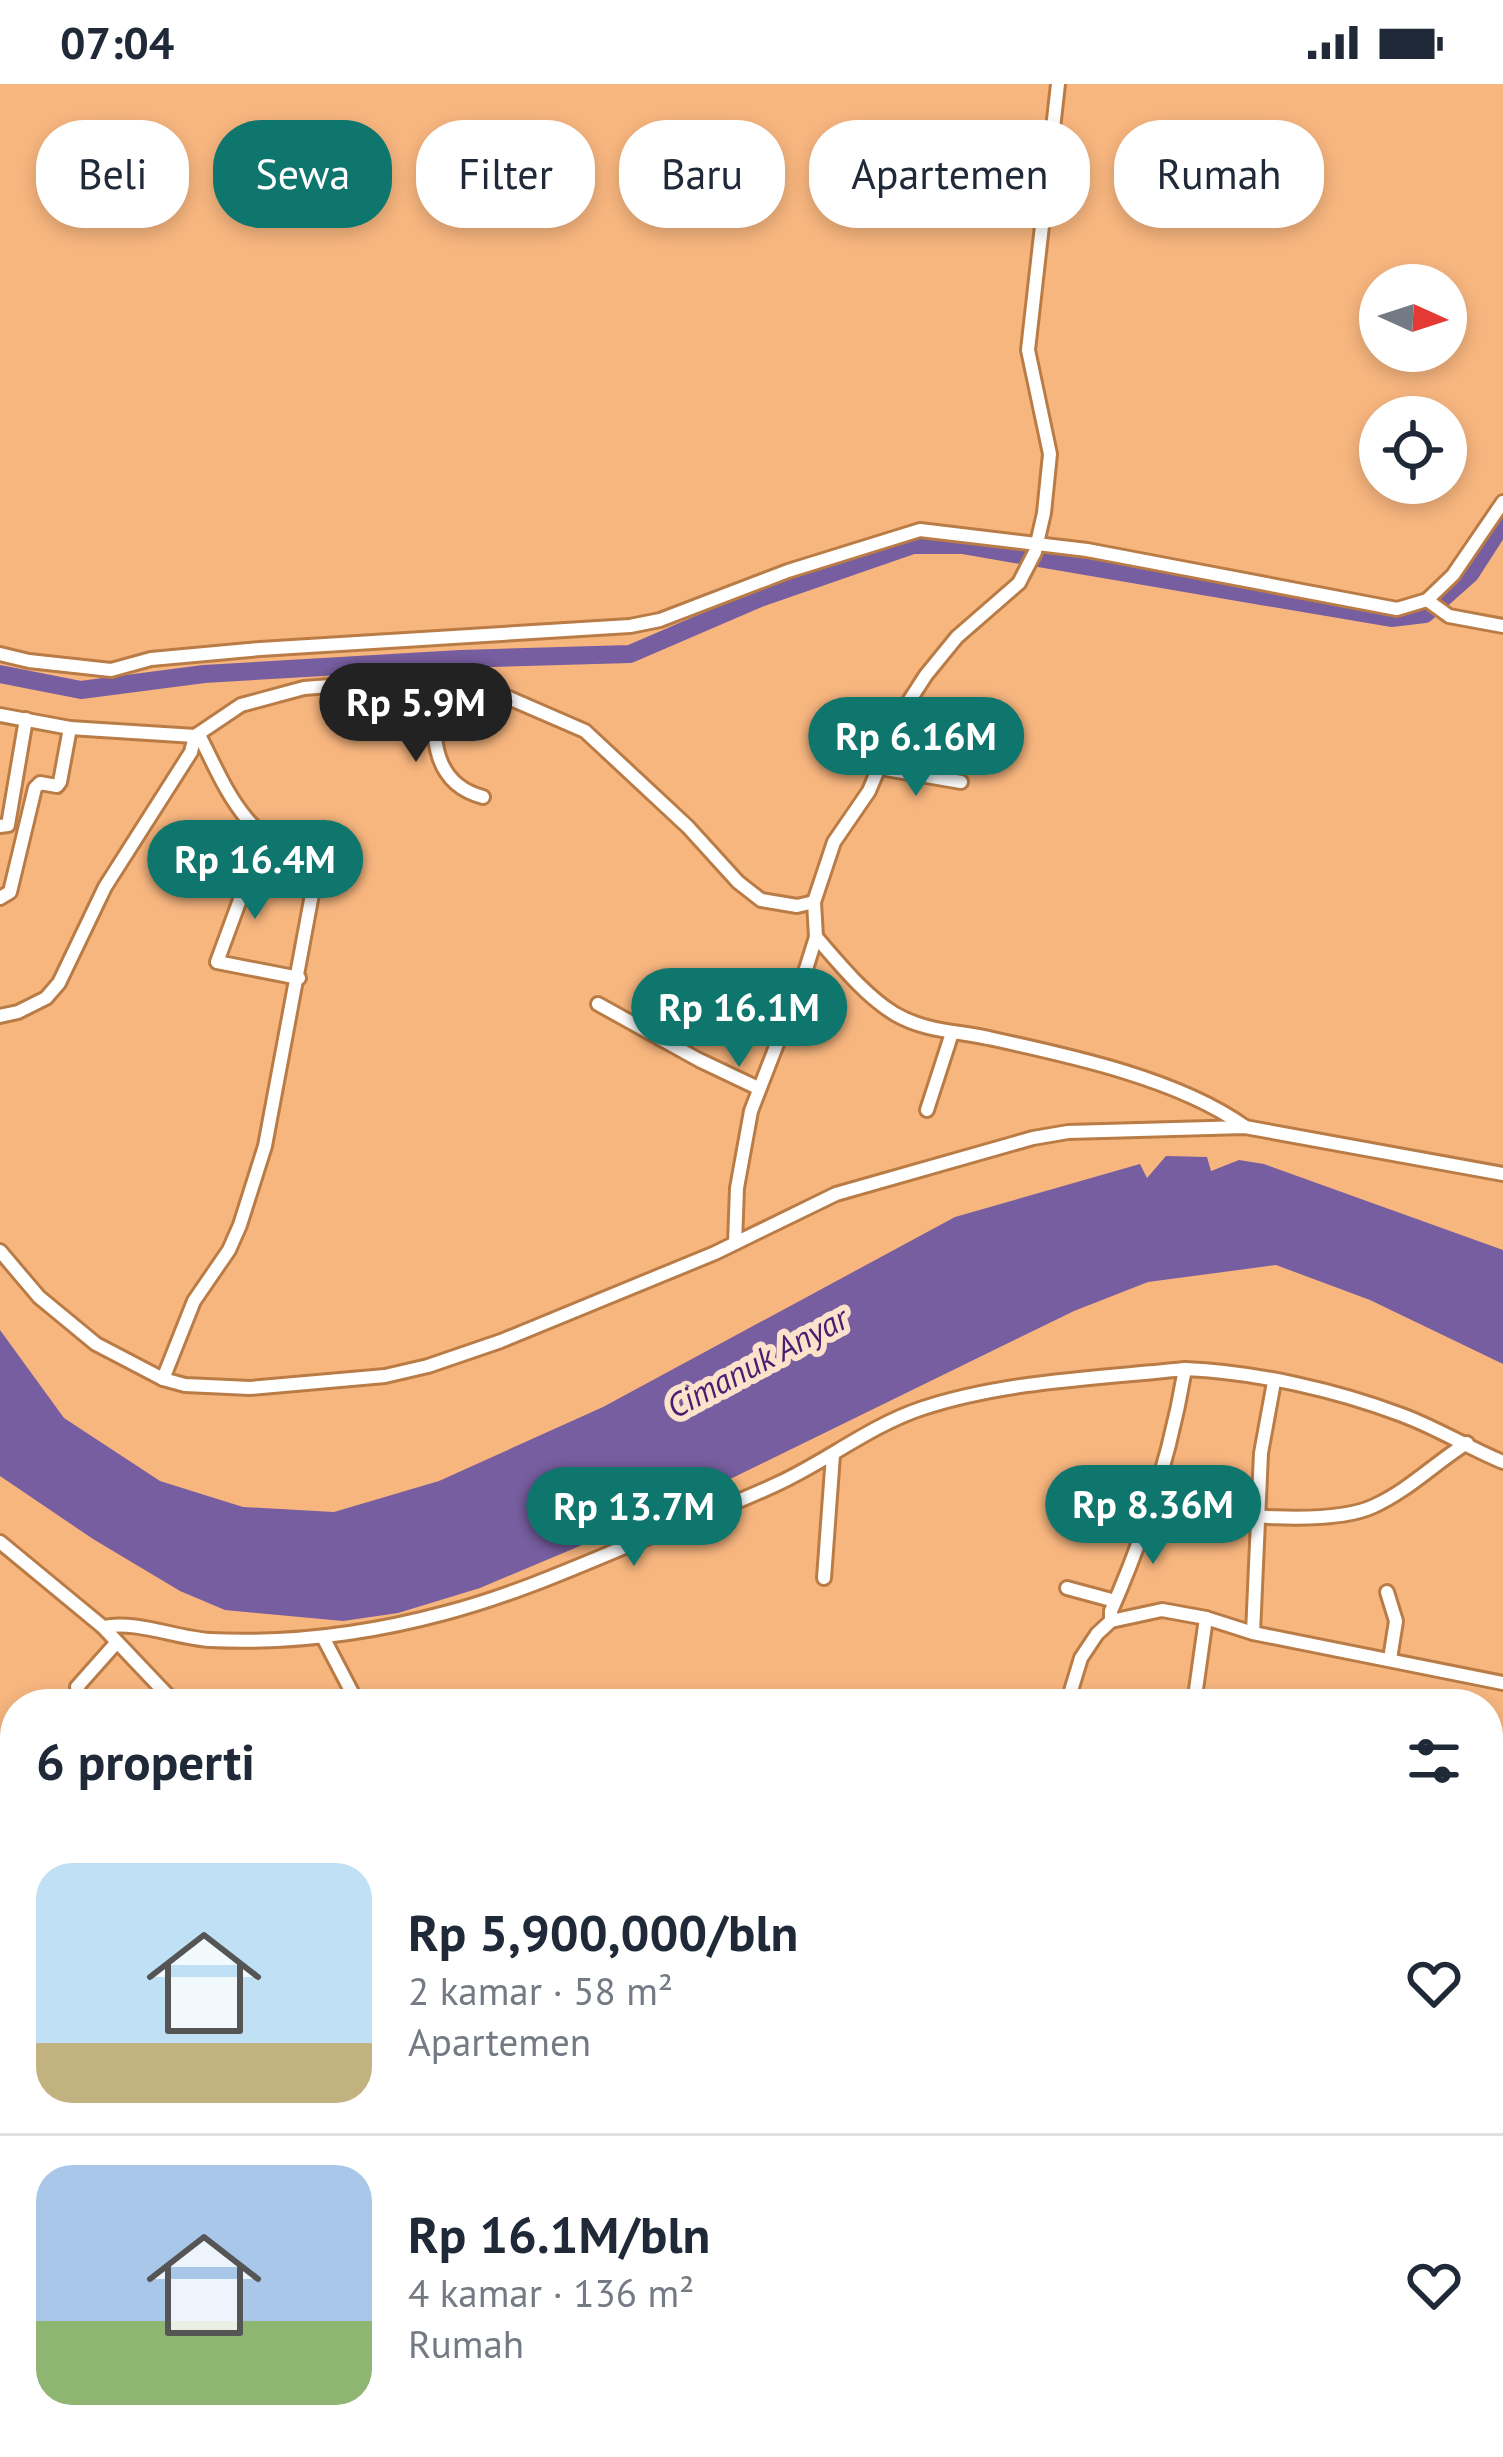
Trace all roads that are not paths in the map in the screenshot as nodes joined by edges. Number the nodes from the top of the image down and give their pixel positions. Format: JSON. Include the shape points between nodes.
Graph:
{"nodes":[{"id":1,"x":1058,"y":84,"type":"edge"},
{"id":2,"x":1503,"y":502,"type":"edge"},
{"id":3,"x":1036,"y":548,"type":"junction"},
{"id":4,"x":1432,"y":605,"type":"junction"},
{"id":5,"x":1503,"y":626,"type":"edge"},
{"id":6,"x":0,"y":654,"type":"edge"},
{"id":7,"x":434,"y":678,"type":"junction"},
{"id":8,"x":0,"y":715,"type":"edge"},
{"id":9,"x":26,"y":718,"type":"junction"},
{"id":10,"x":70,"y":728,"type":"junction"},
{"id":11,"x":197,"y":735,"type":"junction"},
{"id":12,"x":880,"y":768,"type":"junction"},
{"id":13,"x":961,"y":782,"type":"dead end"},
{"id":14,"x":483,"y":797,"type":"dead end"},
{"id":15,"x":0,"y":826,"type":"edge"},
{"id":16,"x":263,"y":837,"type":"junction"},
{"id":17,"x":0,"y":898,"type":"edge"},
{"id":18,"x":814,"y":902,"type":"junction"},
{"id":19,"x":816,"y":938,"type":"junction"},
{"id":20,"x":298,"y":978,"type":"junction"},
{"id":21,"x":598,"y":1004,"type":"dead end"},
{"id":22,"x":0,"y":1016,"type":"edge"},
{"id":23,"x":952,"y":1034,"type":"junction"},
{"id":24,"x":758,"y":1088,"type":"junction"},
{"id":25,"x":927,"y":1110,"type":"dead end"},
{"id":26,"x":1245,"y":1127,"type":"junction"},
{"id":27,"x":1503,"y":1174,"type":"edge"},
{"id":28,"x":735,"y":1243,"type":"junction"},
{"id":29,"x":0,"y":1251,"type":"edge"},
{"id":30,"x":1185,"y":1370,"type":"junction"},
{"id":31,"x":164,"y":1379,"type":"junction"},
{"id":32,"x":1274,"y":1382,"type":"junction"},
{"id":33,"x":1467,"y":1443,"type":"junction"},
{"id":34,"x":833,"y":1455,"type":"junction"},
{"id":35,"x":1503,"y":1462,"type":"edge"},
{"id":36,"x":1150,"y":1506,"type":"junction"},
{"id":37,"x":1257,"y":1517,"type":"junction"},
{"id":38,"x":0,"y":1542,"type":"edge"},
{"id":39,"x":824,"y":1578,"type":"dead end"},
{"id":40,"x":1067,"y":1588,"type":"dead end"},
{"id":41,"x":1387,"y":1592,"type":"dead end"},
{"id":42,"x":1115,"y":1601,"type":"junction"},
{"id":43,"x":1111,"y":1621,"type":"junction"},
{"id":44,"x":1205,"y":1625,"type":"junction"},
{"id":45,"x":103,"y":1627,"type":"junction"},
{"id":46,"x":1253,"y":1634,"type":"junction"},
{"id":47,"x":324,"y":1639,"type":"junction"},
{"id":48,"x":117,"y":1642,"type":"junction"},
{"id":49,"x":1390,"y":1659,"type":"junction"},
{"id":50,"x":1503,"y":1683,"type":"edge"},
{"id":51,"x":78,"y":1689,"type":"edge"},
{"id":52,"x":162,"y":1689,"type":"edge"},
{"id":53,"x":350,"y":1689,"type":"edge"},
{"id":54,"x":1072,"y":1689,"type":"edge"},
{"id":55,"x":1196,"y":1689,"type":"edge"}],
"edges":[{"from":1,"to":3,"type":"street","via":[[1028,350],[1050,454]]},
{"from":2,"to":4,"type":"street"},
{"from":3,"to":4,"type":"street","via":[[1088,550],[1397,609]]},
{"from":3,"to":6,"type":"street","via":[[920,530],[616,628],[260,649],[111,670]]},
{"from":3,"to":12,"type":"street","via":[[1019,584],[926,675]]},
{"from":4,"to":5,"type":"street"},
{"from":7,"to":11,"type":"street","via":[[264,697]]},
{"from":7,"to":14,"type":"street","via":[[440,761],[457,788]]},
{"from":7,"to":18,"type":"street","via":[[465,680],[576,725],[738,882],[769,902]]},
{"from":8,"to":9,"type":"street"},
{"from":9,"to":10,"type":"street"},
{"from":9,"to":15,"type":"street","via":[[8,825]]},
{"from":10,"to":11,"type":"street"},
{"from":10,"to":17,"type":"street","via":[[59,784],[37,784],[10,892]]},
{"from":11,"to":16,"type":"street","via":[[235,805]]},
{"from":11,"to":22,"type":"street","via":[[105,887],[59,983],[46,998]]},
{"from":12,"to":13,"type":"street"},
{"from":12,"to":18,"type":"street","via":[[834,842]]},
{"from":16,"to":20,"type":"street","via":[[312,883]]},
{"from":16,"to":20,"type":"street","via":[[217,962]]},
{"from":18,"to":19,"type":"street"},
{"from":19,"to":23,"type":"street","via":[[894,1013]]},
{"from":19,"to":24,"type":"street"},
{"from":20,"to":31,"type":"street","via":[[265,1146],[239,1225],[194,1301]]},
{"from":21,"to":24,"type":"street"},
{"from":23,"to":25,"type":"street"},
{"from":23,"to":26,"type":"street","via":[[1095,1063],[1192,1097]]},
{"from":24,"to":28,"type":"street","via":[[737,1188]]},
{"from":26,"to":27,"type":"street"},
{"from":26,"to":28,"type":"street","via":[[1033,1138],[836,1194]]},
{"from":28,"to":31,"type":"street","via":[[428,1366],[250,1388]]},
{"from":29,"to":31,"type":"street","via":[[96,1344]]},
{"from":30,"to":32,"type":"street"},
{"from":30,"to":34,"type":"street","via":[[927,1407]]},
{"from":30,"to":36,"type":"street"},
{"from":32,"to":33,"type":"street","via":[[1400,1414]]},
{"from":32,"to":37,"type":"street"},
{"from":33,"to":35,"type":"street"},
{"from":33,"to":37,"type":"street","via":[[1365,1510]]},
{"from":34,"to":39,"type":"street"},
{"from":34,"to":47,"type":"street","via":[[538,1583],[451,1612]]},
{"from":36,"to":37,"type":"street"},
{"from":36,"to":42,"type":"street"},
{"from":37,"to":46,"type":"street"},
{"from":38,"to":45,"type":"street"},
{"from":40,"to":42,"type":"street"},
{"from":41,"to":49,"type":"street","via":[[1396,1621]]},
{"from":42,"to":43,"type":"street"},
{"from":43,"to":44,"type":"street","via":[[1162,1610]]},
{"from":43,"to":54,"type":"street","via":[[1081,1658]]},
{"from":44,"to":46,"type":"street"},
{"from":44,"to":55,"type":"street"},
{"from":45,"to":47,"type":"street","via":[[230,1641]]},
{"from":45,"to":48,"type":"street"},
{"from":46,"to":49,"type":"street"},
{"from":47,"to":53,"type":"street"},
{"from":48,"to":51,"type":"street"},
{"from":48,"to":52,"type":"street"},
{"from":49,"to":50,"type":"street"}]}
